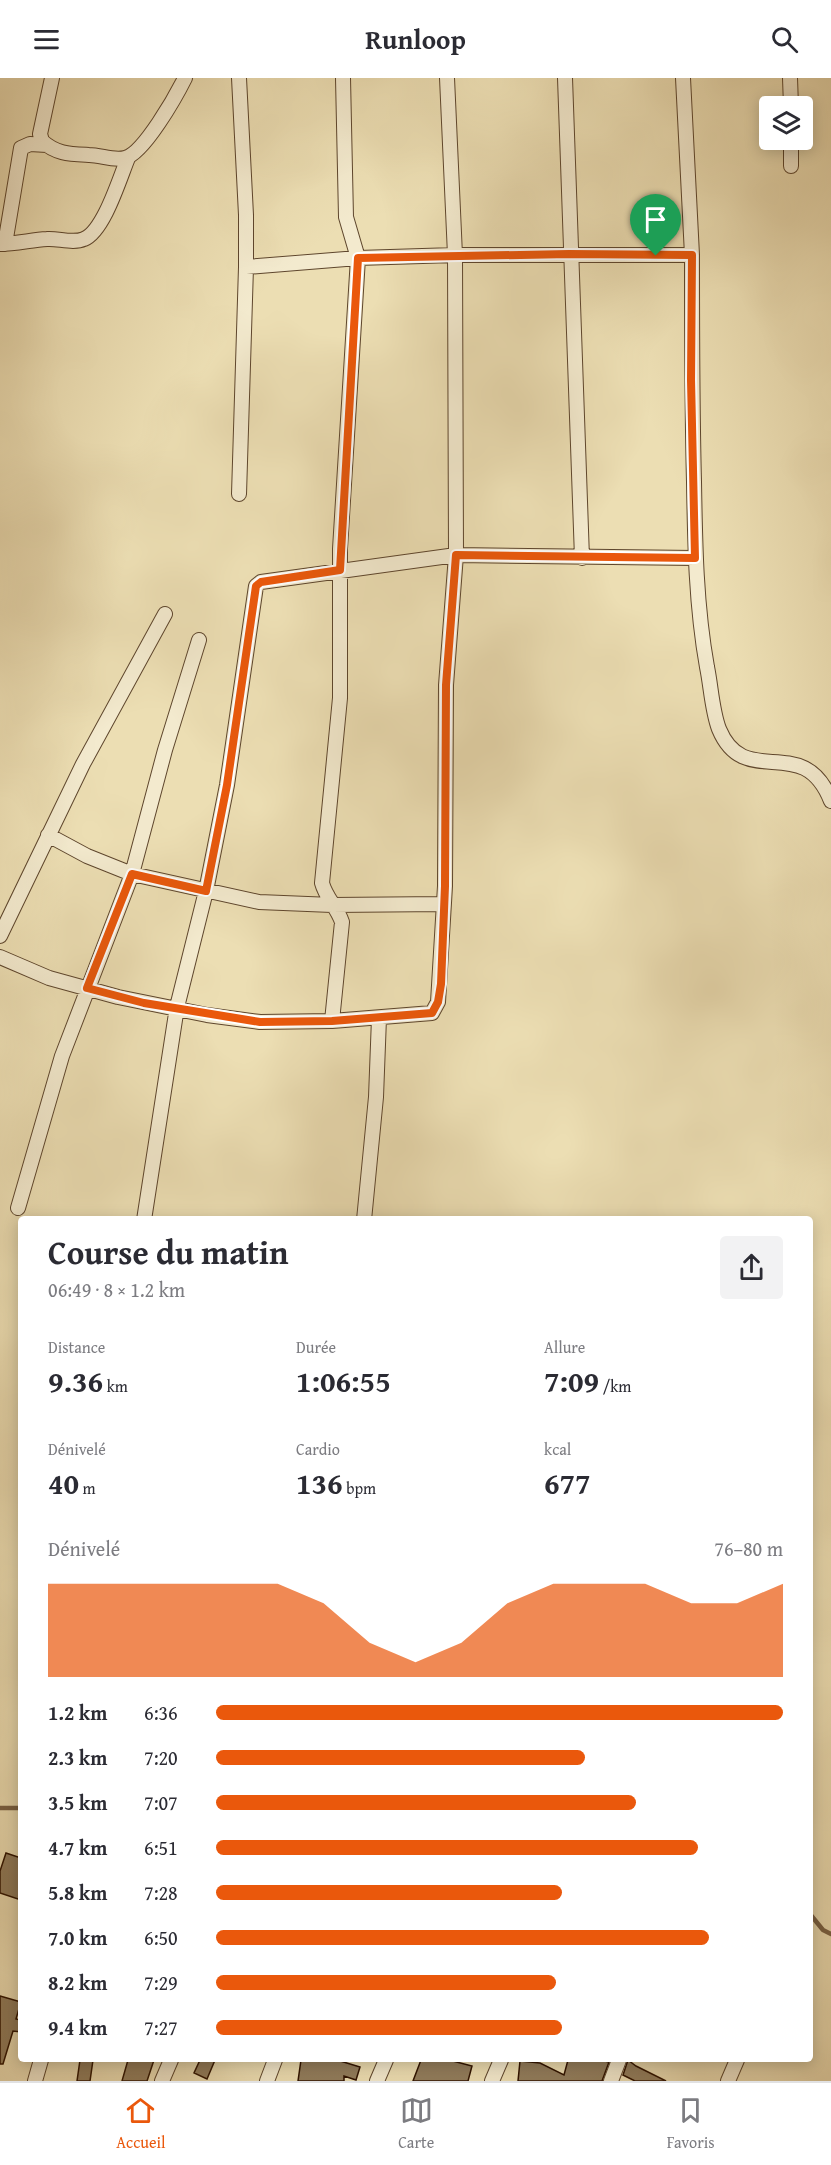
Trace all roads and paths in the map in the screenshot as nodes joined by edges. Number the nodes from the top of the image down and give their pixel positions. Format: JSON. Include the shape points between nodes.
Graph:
{"nodes":[{"id":1,"x":51,"y":78,"type":"edge"},
{"id":2,"x":185,"y":78,"type":"edge"},
{"id":3,"x":239,"y":78,"type":"edge"},
{"id":4,"x":343,"y":78,"type":"edge"},
{"id":5,"x":447,"y":78,"type":"edge"},
{"id":6,"x":565,"y":78,"type":"edge"},
{"id":7,"x":683,"y":78,"type":"edge"},
{"id":8,"x":790,"y":78,"type":"edge"},
{"id":9,"x":791,"y":96,"type":"edge"},
{"id":10,"x":47,"y":145,"type":"junction"},
{"id":11,"x":791,"y":150,"type":"edge"},
{"id":12,"x":128,"y":158,"type":"junction"},
{"id":13,"x":791,"y":166,"type":"dead end"},
{"id":14,"x":3,"y":244,"type":"edge"},
{"id":15,"x":569,"y":254,"type":"junction"},
{"id":16,"x":455,"y":255,"type":"junction"},
{"id":17,"x":692,"y":255,"type":"junction"},
{"id":18,"x":358,"y":258,"type":"junction"},
{"id":19,"x":246,"y":267,"type":"junction"},
{"id":20,"x":239,"y":494,"type":"dead end"},
{"id":21,"x":456,"y":555,"type":"junction"},
{"id":22,"x":582,"y":558,"type":"junction"},
{"id":23,"x":695,"y":558,"type":"junction"},
{"id":24,"x":340,"y":570,"type":"junction"},
{"id":25,"x":165,"y":614,"type":"dead end"},
{"id":26,"x":199,"y":640,"type":"dead end"},
{"id":27,"x":831,"y":801,"type":"edge"},
{"id":28,"x":48,"y":835,"type":"junction"},
{"id":29,"x":132,"y":874,"type":"junction"},
{"id":30,"x":206,"y":891,"type":"junction"},
{"id":31,"x":332,"y":904,"type":"junction"},
{"id":32,"x":444,"y":904,"type":"junction"},
{"id":33,"x":0,"y":936,"type":"edge"},
{"id":34,"x":0,"y":957,"type":"edge"},
{"id":35,"x":87,"y":988,"type":"junction"},
{"id":36,"x":177,"y":1007,"type":"junction"},
{"id":37,"x":379,"y":1018,"type":"junction"},
{"id":38,"x":332,"y":1021,"type":"junction"},
{"id":39,"x":18,"y":1208,"type":"dead end"},
{"id":40,"x":145,"y":1216,"type":"edge"},
{"id":41,"x":364,"y":1216,"type":"edge"},
{"id":42,"x":40,"y":2062,"type":"edge"},
{"id":43,"x":170,"y":2062,"type":"edge"},
{"id":44,"x":274,"y":2062,"type":"edge"},
{"id":45,"x":385,"y":2062,"type":"edge"},
{"id":46,"x":500,"y":2062,"type":"edge"},
{"id":47,"x":618,"y":2062,"type":"edge"},
{"id":48,"x":736,"y":2062,"type":"edge"},
{"id":49,"x":35,"y":2081,"type":"edge"},
{"id":50,"x":162,"y":2081,"type":"edge"},
{"id":51,"x":267,"y":2081,"type":"edge"},
{"id":52,"x":377,"y":2081,"type":"edge"},
{"id":53,"x":492,"y":2081,"type":"edge"},
{"id":54,"x":611,"y":2081,"type":"edge"},
{"id":55,"x":728,"y":2081,"type":"edge"}],
"edges":[{"from":1,"to":10,"type":"street","via":[[40,134]]},
{"from":2,"to":12,"type":"street","via":[[169,108]]},
{"from":3,"to":19,"type":"street"},
{"from":4,"to":18,"type":"street","via":[[346,218]]},
{"from":5,"to":16,"type":"street"},
{"from":6,"to":15,"type":"street"},
{"from":7,"to":17,"type":"street"},
{"from":8,"to":9,"type":"street"},
{"from":10,"to":12,"type":"street","via":[[65,154]]},
{"from":10,"to":14,"type":"street","via":[[21,148]]},
{"from":11,"to":13,"type":"street"},
{"from":12,"to":14,"type":"street","via":[[104,214],[85,239]]},
{"from":15,"to":16,"type":"street"},
{"from":15,"to":17,"type":"street"},
{"from":15,"to":22,"type":"street"},
{"from":16,"to":18,"type":"street"},
{"from":16,"to":21,"type":"street"},
{"from":17,"to":23,"type":"street"},
{"from":18,"to":19,"type":"street"},
{"from":18,"to":24,"type":"street"},
{"from":19,"to":20,"type":"street"},
{"from":21,"to":22,"type":"street"},
{"from":21,"to":24,"type":"street"},
{"from":21,"to":32,"type":"street","via":[[446,685]]},
{"from":22,"to":23,"type":"street"},
{"from":23,"to":27,"type":"street","via":[[702,637],[719,729],[729,747],[749,761],[792,762],[812,772],[825,785]]},
{"from":24,"to":30,"type":"street","via":[[256,586],[227,785]]},
{"from":24,"to":31,"type":"street","via":[[340,698],[322,883]]},
{"from":25,"to":28,"type":"street"},
{"from":26,"to":29,"type":"street"},
{"from":28,"to":29,"type":"street"},
{"from":28,"to":33,"type":"street"},
{"from":29,"to":30,"type":"street"},
{"from":29,"to":35,"type":"street"},
{"from":30,"to":31,"type":"street","via":[[259,902]]},
{"from":30,"to":36,"type":"street"},
{"from":31,"to":32,"type":"street"},
{"from":31,"to":38,"type":"street","via":[[342,922]]},
{"from":32,"to":37,"type":"street","via":[[441,984],[432,1013]]},
{"from":34,"to":35,"type":"street","via":[[49,978]]},
{"from":35,"to":36,"type":"street"},
{"from":35,"to":39,"type":"street","via":[[62,1056]]},
{"from":36,"to":38,"type":"street","via":[[260,1022]]},
{"from":36,"to":40,"type":"street"},
{"from":37,"to":38,"type":"street"},
{"from":37,"to":41,"type":"street"},
{"from":42,"to":49,"type":"street"},
{"from":43,"to":50,"type":"street"},
{"from":44,"to":51,"type":"street"},
{"from":45,"to":52,"type":"street"},
{"from":46,"to":53,"type":"street"},
{"from":47,"to":54,"type":"street"},
{"from":48,"to":55,"type":"street"}]}
